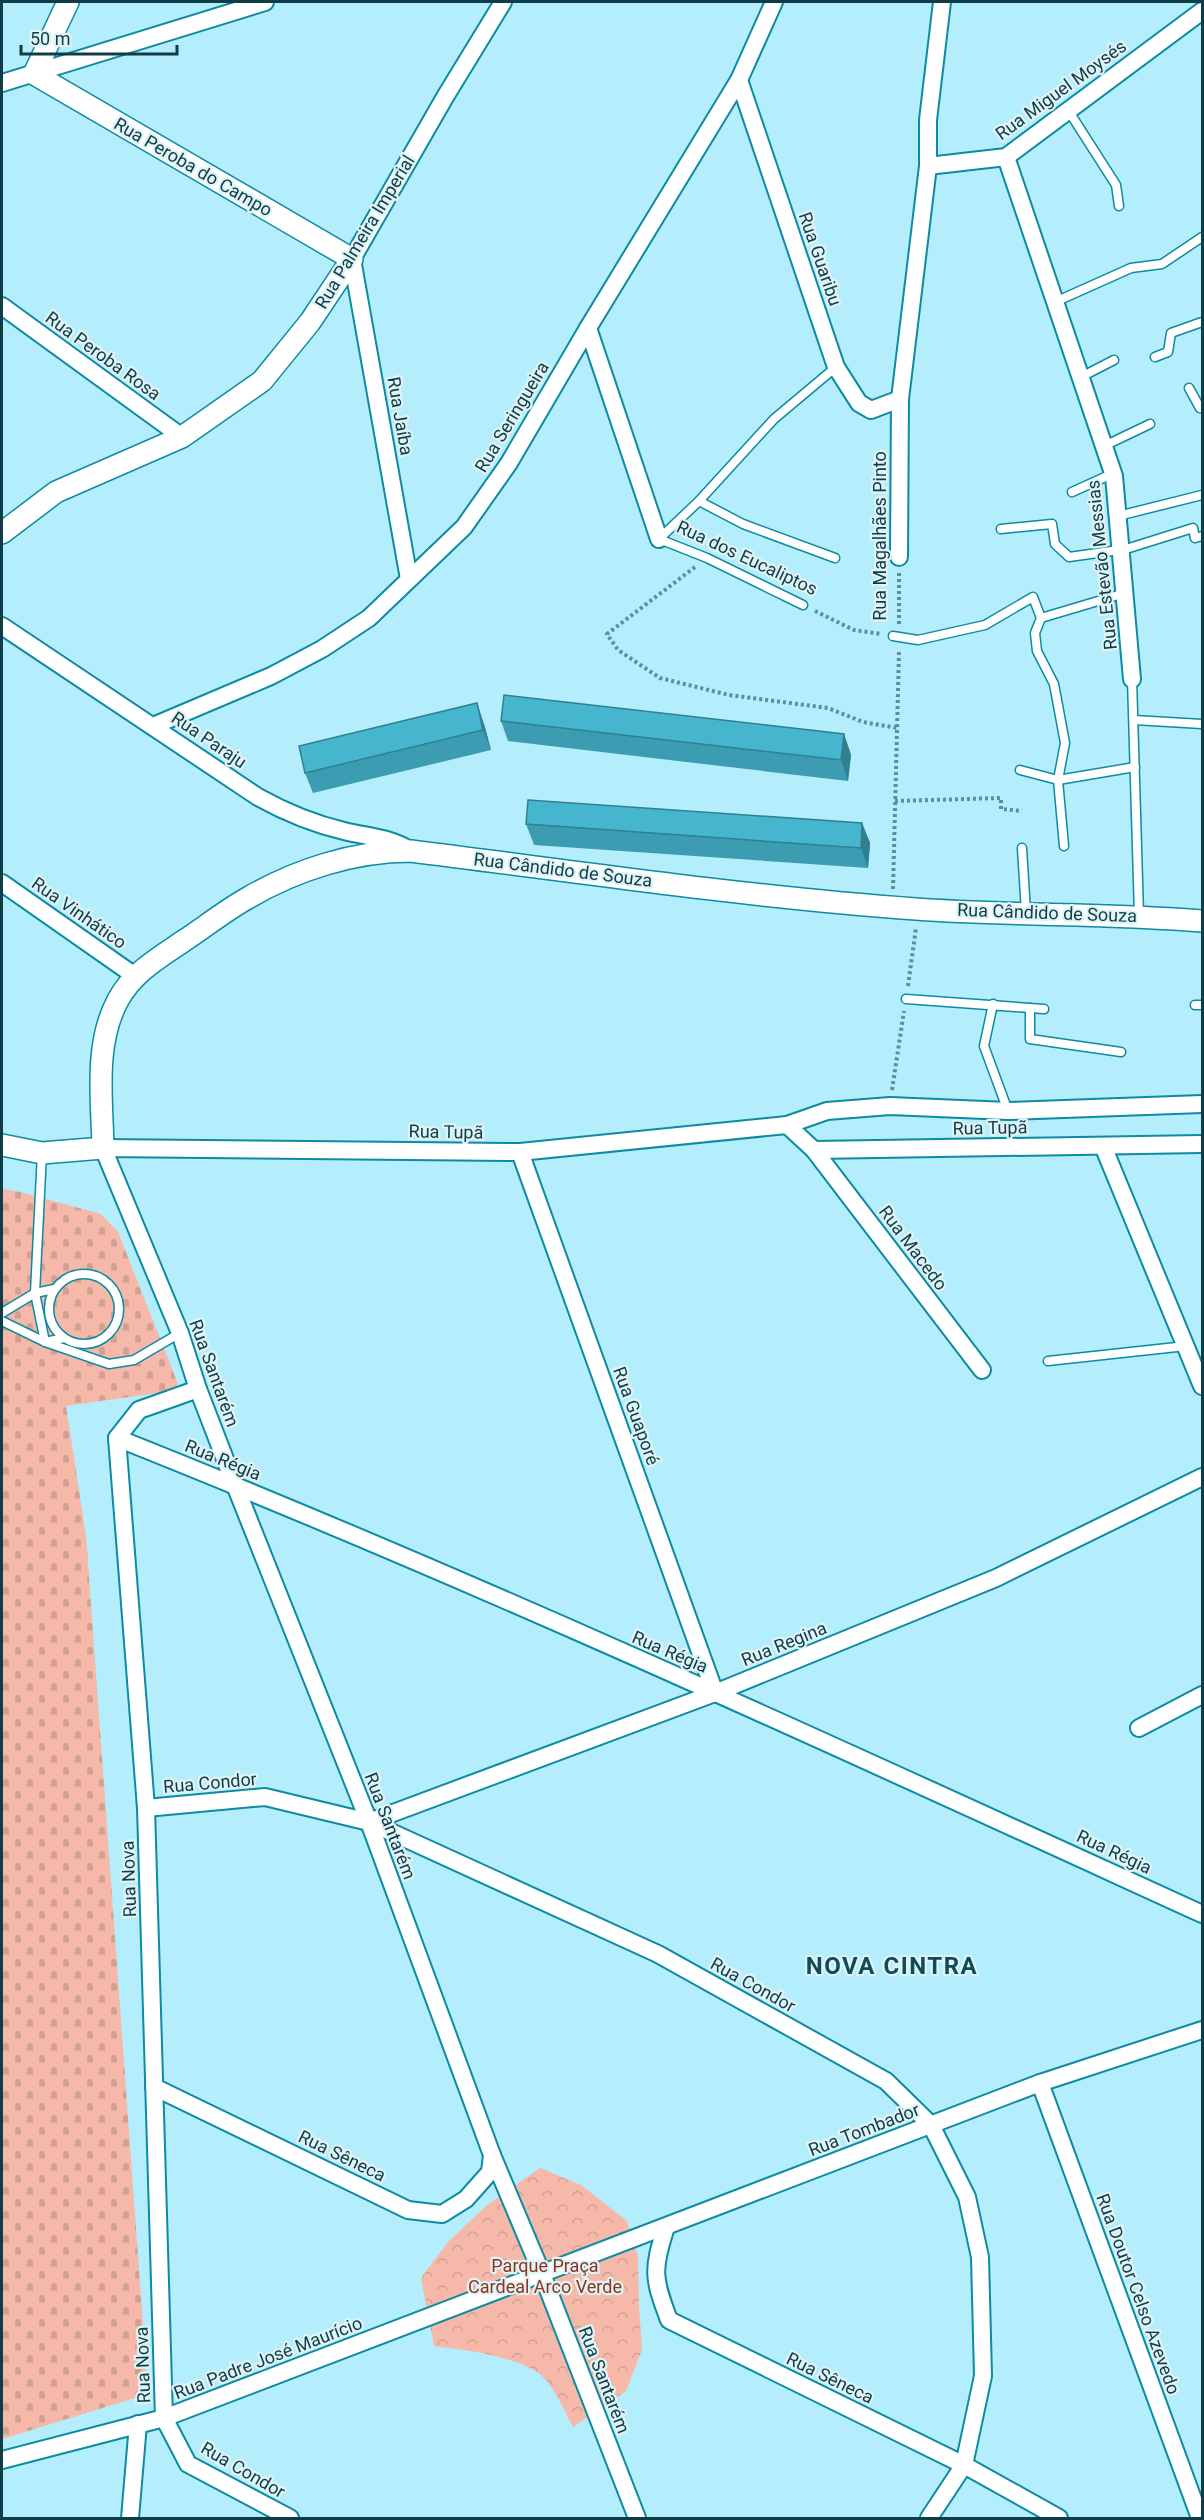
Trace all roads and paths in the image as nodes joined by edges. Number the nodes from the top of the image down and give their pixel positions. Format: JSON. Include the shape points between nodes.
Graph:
{"nodes":[{"id":1,"x":68,"y":2,"type":"edge"},
{"id":2,"x":265,"y":2,"type":"edge"},
{"id":3,"x":503,"y":2,"type":"edge"},
{"id":4,"x":774,"y":2,"type":"edge"},
{"id":5,"x":942,"y":2,"type":"edge"},
{"id":6,"x":1203,"y":11,"type":"edge"},
{"id":7,"x":34,"y":74,"type":"junction"},
{"id":8,"x":739,"y":80,"type":"junction"},
{"id":9,"x":2,"y":83,"type":"edge"},
{"id":10,"x":1068,"y":110,"type":"junction"},
{"id":11,"x":1006,"y":157,"type":"junction"},
{"id":12,"x":928,"y":166,"type":"junction"},
{"id":13,"x":1119,"y":206,"type":"dead end"},
{"id":14,"x":1203,"y":237,"type":"edge"},
{"id":15,"x":352,"y":259,"type":"junction"},
{"id":16,"x":1056,"y":302,"type":"junction"},
{"id":17,"x":2,"y":306,"type":"edge"},
{"id":18,"x":1203,"y":322,"type":"edge"},
{"id":19,"x":588,"y":328,"type":"junction"},
{"id":20,"x":1155,"y":357,"type":"dead end"},
{"id":21,"x":1114,"y":360,"type":"dead end"},
{"id":22,"x":836,"y":367,"type":"junction"},
{"id":23,"x":1081,"y":377,"type":"junction"},
{"id":24,"x":1190,"y":388,"type":"dead end"},
{"id":25,"x":900,"y":399,"type":"junction"},
{"id":26,"x":1203,"y":406,"type":"edge"},
{"id":27,"x":1150,"y":424,"type":"dead end"},
{"id":28,"x":182,"y":437,"type":"junction"},
{"id":29,"x":1104,"y":446,"type":"junction"},
{"id":30,"x":1114,"y":473,"type":"junction"},
{"id":31,"x":1072,"y":492,"type":"dead end"},
{"id":32,"x":1203,"y":495,"type":"edge"},
{"id":33,"x":699,"y":501,"type":"junction"},
{"id":34,"x":1118,"y":516,"type":"junction"},
{"id":35,"x":1001,"y":529,"type":"dead end"},
{"id":36,"x":2,"y":533,"type":"edge"},
{"id":37,"x":1203,"y":536,"type":"edge"},
{"id":38,"x":659,"y":539,"type":"junction"},
{"id":39,"x":1121,"y":550,"type":"junction"},
{"id":40,"x":899,"y":557,"type":"joint"},
{"id":41,"x":708,"y":558,"type":"junction"},
{"id":42,"x":835,"y":558,"type":"dead end"},
{"id":43,"x":409,"y":579,"type":"junction"},
{"id":44,"x":1125,"y":593,"type":"junction"},
{"id":45,"x":803,"y":605,"type":"joint"},
{"id":46,"x":1041,"y":618,"type":"junction"},
{"id":47,"x":2,"y":626,"type":"edge"},
{"id":48,"x":896,"y":637,"type":"junction"},
{"id":49,"x":1132,"y":679,"type":"joint"},
{"id":50,"x":1134,"y":720,"type":"junction"},
{"id":51,"x":1203,"y":724,"type":"edge"},
{"id":52,"x":153,"y":726,"type":"junction"},
{"id":53,"x":898,"y":728,"type":"junction"},
{"id":54,"x":1135,"y":767,"type":"junction"},
{"id":55,"x":1020,"y":770,"type":"dead end"},
{"id":56,"x":1058,"y":780,"type":"junction"},
{"id":57,"x":895,"y":801,"type":"junction"},
{"id":58,"x":1022,"y":811,"type":"dead end"},
{"id":59,"x":1064,"y":846,"type":"dead end"},
{"id":60,"x":1022,"y":848,"type":"dead end"},
{"id":61,"x":411,"y":851,"type":"junction"},
{"id":62,"x":2,"y":883,"type":"edge"},
{"id":63,"x":892,"y":907,"type":"junction"},
{"id":64,"x":1026,"y":912,"type":"junction"},
{"id":65,"x":1139,"y":915,"type":"junction"},
{"id":66,"x":1203,"y":921,"type":"edge"},
{"id":67,"x":135,"y":976,"type":"junction"},
{"id":68,"x":906,"y":999,"type":"dead end"},
{"id":69,"x":993,"y":1004,"type":"junction"},
{"id":70,"x":1030,"y":1008,"type":"junction"},
{"id":71,"x":1044,"y":1009,"type":"dead end"},
{"id":72,"x":1121,"y":1052,"type":"dead end"},
{"id":73,"x":1203,"y":1104,"type":"edge"},
{"id":74,"x":1008,"y":1111,"type":"junction"},
{"id":75,"x":787,"y":1125,"type":"junction"},
{"id":76,"x":1203,"y":1144,"type":"edge"},
{"id":77,"x":2,"y":1146,"type":"edge"},
{"id":78,"x":1103,"y":1146,"type":"junction"},
{"id":79,"x":104,"y":1148,"type":"junction"},
{"id":80,"x":814,"y":1150,"type":"junction"},
{"id":81,"x":520,"y":1152,"type":"junction"},
{"id":82,"x":42,"y":1153,"type":"junction"},
{"id":83,"x":54,"y":1289,"type":"junction"},
{"id":84,"x":35,"y":1293,"type":"junction"},
{"id":85,"x":2,"y":1313,"type":"edge"},
{"id":86,"x":2,"y":1321,"type":"edge"},
{"id":87,"x":180,"y":1333,"type":"junction"},
{"id":88,"x":64,"y":1338,"type":"junction"},
{"id":89,"x":45,"y":1342,"type":"junction"},
{"id":90,"x":1186,"y":1346,"type":"junction"},
{"id":91,"x":1048,"y":1361,"type":"dead end"},
{"id":92,"x":982,"y":1370,"type":"dead end"},
{"id":93,"x":1203,"y":1386,"type":"edge"},
{"id":94,"x":198,"y":1389,"type":"junction"},
{"id":95,"x":117,"y":1438,"type":"junction"},
{"id":96,"x":1203,"y":1477,"type":"edge"},
{"id":97,"x":235,"y":1485,"type":"junction"},
{"id":98,"x":715,"y":1693,"type":"junction"},
{"id":99,"x":1203,"y":1695,"type":"edge"},
{"id":100,"x":1139,"y":1728,"type":"dead end"},
{"id":101,"x":146,"y":1808,"type":"junction"},
{"id":102,"x":369,"y":1822,"type":"junction"},
{"id":103,"x":1203,"y":1914,"type":"edge"},
{"id":104,"x":1203,"y":2030,"type":"edge"},
{"id":105,"x":1040,"y":2083,"type":"junction"},
{"id":106,"x":154,"y":2087,"type":"junction"},
{"id":107,"x":931,"y":2125,"type":"junction"},
{"id":108,"x":492,"y":2155,"type":"junction"},
{"id":109,"x":666,"y":2227,"type":"junction"},
{"id":110,"x":542,"y":2274,"type":"junction"},
{"id":111,"x":164,"y":2418,"type":"junction"},
{"id":112,"x":138,"y":2424,"type":"junction"},
{"id":113,"x":2,"y":2460,"type":"edge"},
{"id":114,"x":964,"y":2465,"type":"junction"},
{"id":115,"x":130,"y":2518,"type":"edge"},
{"id":116,"x":290,"y":2518,"type":"edge"},
{"id":117,"x":637,"y":2518,"type":"edge"},
{"id":118,"x":928,"y":2518,"type":"edge"},
{"id":119,"x":1059,"y":2518,"type":"edge"},
{"id":120,"x":1200,"y":2518,"type":"edge"}],
"edges":[{"from":1,"to":7,"type":"street"},
{"from":2,"to":7,"type":"street"},
{"from":3,"to":15,"type":"street","name":"Rua Palmeira Imperial"},
{"from":4,"to":8,"type":"street","name":"Rua Seringueira"},
{"from":5,"to":12,"type":"street","name":"Rua Magalhães Pinto","via":[[928,120]]},
{"from":6,"to":10,"type":"street","name":"Rua Miguel Moysés"},
{"from":7,"to":9,"type":"street"},
{"from":7,"to":15,"type":"street","name":"Rua Peroba do Campo"},
{"from":8,"to":19,"type":"street","name":"Rua Seringueira"},
{"from":8,"to":22,"type":"street","name":"Rua Guaribu"},
{"from":10,"to":11,"type":"street","name":"Rua Miguel Moysés"},
{"from":10,"to":13,"type":"lane","via":[[1116,185]]},
{"from":11,"to":12,"type":"street","name":"Rua Miguel Moysés"},
{"from":11,"to":16,"type":"street","name":"Rua Estevão Messias"},
{"from":12,"to":25,"type":"street","name":"Rua Magalhães Pinto"},
{"from":14,"to":16,"type":"lane","via":[[1162,264],[1131,268]]},
{"from":15,"to":28,"type":"street","name":"Rua Palmeira Imperial","via":[[310,322],[262,381]]},
{"from":15,"to":43,"type":"street","name":"Rua Jaíba"},
{"from":16,"to":23,"type":"street","name":"Rua Estevão Messias"},
{"from":17,"to":28,"type":"street","name":"Rua Peroba Rosa"},
{"from":18,"to":20,"type":"lane","via":[[1171,333],[1168,352]]},
{"from":19,"to":38,"type":"street","name":"Rua dos Eucaliptos"},
{"from":19,"to":43,"type":"street","name":"Rua Seringueira","via":[[509,463],[464,526]]},
{"from":21,"to":23,"type":"lane"},
{"from":22,"to":25,"type":"street","name":"Rua Guaribu","via":[[859,403],[871,410]]},
{"from":22,"to":33,"type":"lane","via":[[774,419]]},
{"from":23,"to":29,"type":"street","name":"Rua Estevão Messias"},
{"from":24,"to":26,"type":"lane","via":[[1200,408]]},
{"from":25,"to":40,"type":"street","name":"Rua Magalhães Pinto"},
{"from":27,"to":29,"type":"lane"},
{"from":28,"to":36,"type":"street","name":"Rua Palmeira Imperial","via":[[56,492]]},
{"from":29,"to":30,"type":"street","name":"Rua Estevão Messias"},
{"from":30,"to":31,"type":"lane"},
{"from":30,"to":34,"type":"street","name":"Rua Estevão Messias"},
{"from":32,"to":34,"type":"lane"},
{"from":33,"to":38,"type":"lane"},
{"from":33,"to":42,"type":"lane","via":[[743,524]]},
{"from":34,"to":39,"type":"street","name":"Rua Estevão Messias"},
{"from":35,"to":39,"type":"lane","via":[[1052,524],[1055,544],[1068,557]]},
{"from":37,"to":39,"type":"lane","via":[[1195,538],[1193,528]]},
{"from":38,"to":41,"type":"lane","name":"Rua dos Eucaliptos"},
{"from":39,"to":44,"type":"street","name":"Rua Estevão Messias"},
{"from":40,"to":48,"type":"path","name":"Rua Magalhães Pinto"},
{"from":41,"to":45,"type":"lane","name":"Rua dos Eucaliptos"},
{"from":41,"to":53,"type":"path","via":[[607,634],[618,650],[660,678],[729,695],[828,708],[863,722]]},
{"from":43,"to":52,"type":"street","name":"Rua Seringueira","via":[[369,618],[322,649],[271,676]]},
{"from":44,"to":46,"type":"lane"},
{"from":44,"to":49,"type":"street","name":"Rua Estevão Messias"},
{"from":45,"to":48,"type":"path","name":"Rua dos Eucaliptos","via":[[854,630]]},
{"from":46,"to":48,"type":"lane","via":[[1033,597],[985,625],[918,640]]},
{"from":46,"to":56,"type":"lane","via":[[1035,633],[1037,651],[1054,684],[1065,743]]},
{"from":47,"to":52,"type":"street","name":"Rua Paraju"},
{"from":48,"to":53,"type":"path","name":"Rua Magalhães Pinto"},
{"from":49,"to":50,"type":"lane","name":"Rua Estevão Messias"},
{"from":50,"to":51,"type":"lane"},
{"from":50,"to":54,"type":"lane","name":"Rua Estevão Messias"},
{"from":52,"to":61,"type":"street","name":"Rua Paraju","via":[[289,814],[390,840]]},
{"from":53,"to":57,"type":"path","name":"Rua Magalhães Pinto"},
{"from":54,"to":56,"type":"lane"},
{"from":54,"to":65,"type":"lane","name":"Rua Estevão Messias"},
{"from":55,"to":56,"type":"lane"},
{"from":56,"to":59,"type":"lane"},
{"from":57,"to":58,"type":"path","via":[[1001,798],[1001,808]]},
{"from":57,"to":63,"type":"path","name":"Rua Magalhães Pinto"},
{"from":60,"to":64,"type":"lane"},
{"from":61,"to":63,"type":"street","name":"Rua Cândido de Souza","via":[[784,899]]},
{"from":61,"to":67,"type":"street","name":"Rua Cândido de Souza","via":[[346,858],[290,877],[247,898]]},
{"from":62,"to":67,"type":"street","name":"Rua Vinhático"},
{"from":63,"to":64,"type":"street","name":"Rua Cândido de Souza"},
{"from":64,"to":65,"type":"street","name":"Rua Cândido de Souza"},
{"from":65,"to":66,"type":"street","name":"Rua Cândido de Souza"},
{"from":67,"to":79,"type":"street","name":"Rua Cândido de Souza","via":[[118,1000],[108,1026],[101,1066]]},
{"from":68,"to":69,"type":"lane"},
{"from":69,"to":70,"type":"lane"},
{"from":69,"to":74,"type":"lane","via":[[984,1046]]},
{"from":70,"to":71,"type":"lane"},
{"from":70,"to":72,"type":"lane","via":[[1030,1039]]},
{"from":73,"to":74,"type":"street","name":"Rua Tupã"},
{"from":74,"to":75,"type":"street","name":"Rua Tupã","via":[[890,1107],[827,1111]]},
{"from":75,"to":80,"type":"street"},
{"from":75,"to":81,"type":"street","name":"Rua Tupã"},
{"from":76,"to":78,"type":"street","name":"Rua Tupã"},
{"from":77,"to":82,"type":"street"},
{"from":78,"to":80,"type":"street","name":"Rua Tupã"},
{"from":78,"to":90,"type":"street"},
{"from":79,"to":81,"type":"street","name":"Rua Tupã"},
{"from":79,"to":82,"type":"street"},
{"from":79,"to":87,"type":"street","name":"Rua Santarém"},
{"from":80,"to":92,"type":"street","name":"Rua Macedo"},
{"from":81,"to":98,"type":"street","name":"Rua Guaporé"},
{"from":82,"to":84,"type":"lane"},
{"from":83,"to":84,"type":"lane"},
{"from":83,"to":88,"type":"lane","via":[[48,1311],[50,1321]]},
{"from":83,"to":88,"type":"lane","via":[[73,1275],[96,1276],[114,1291],[119,1302],[116,1325],[99,1341],[75,1343]]},
{"from":84,"to":85,"type":"lane"},
{"from":84,"to":89,"type":"lane"},
{"from":86,"to":89,"type":"lane"},
{"from":87,"to":89,"type":"lane","via":[[134,1360],[109,1364]]},
{"from":87,"to":94,"type":"street","name":"Rua Santarém"},
{"from":88,"to":89,"type":"lane"},
{"from":90,"to":91,"type":"lane"},
{"from":90,"to":93,"type":"street"},
{"from":94,"to":95,"type":"street","via":[[139,1410]]},
{"from":94,"to":97,"type":"street","name":"Rua Santarém"},
{"from":95,"to":97,"type":"street","name":"Rua Régia"},
{"from":95,"to":101,"type":"street","name":"Rua Nova"},
{"from":96,"to":98,"type":"street","name":"Rua Regina","via":[[996,1578]]},
{"from":97,"to":98,"type":"street","name":"Rua Régia"},
{"from":97,"to":102,"type":"street","name":"Rua Santarém"},
{"from":98,"to":102,"type":"street","name":"Rua Regina"},
{"from":98,"to":103,"type":"street","name":"Rua Régia"},
{"from":99,"to":100,"type":"street"},
{"from":101,"to":102,"type":"street","name":"Rua Condor","via":[[265,1797]]},
{"from":101,"to":106,"type":"street","name":"Rua Nova"},
{"from":102,"to":107,"type":"street","name":"Rua Condor","via":[[658,1954],[886,2081]]},
{"from":102,"to":108,"type":"street","name":"Rua Santarém"},
{"from":104,"to":105,"type":"street","name":"Rua Tombador"},
{"from":105,"to":107,"type":"street","name":"Rua Tombador"},
{"from":105,"to":120,"type":"street","name":"Rua Doutor Celso Azevedo"},
{"from":106,"to":108,"type":"street","name":"Rua Sêneca","via":[[408,2210],[442,2214],[466,2199],[490,2172]]},
{"from":106,"to":111,"type":"street","name":"Rua Nova"},
{"from":107,"to":109,"type":"street","name":"Rua Tombador"},
{"from":107,"to":114,"type":"street","name":"Rua Condor","via":[[967,2197],[980,2257],[983,2376]]},
{"from":108,"to":110,"type":"street","name":"Rua Santarém"},
{"from":109,"to":110,"type":"street","name":"Rua Tombador"},
{"from":109,"to":114,"type":"street","name":"Rua Sêneca","via":[[656,2258],[656,2287],[669,2320]]},
{"from":110,"to":111,"type":"street","name":"Rua Padre José Maurício"},
{"from":110,"to":117,"type":"street","name":"Rua Santarém"},
{"from":111,"to":112,"type":"street","name":"Rua Padre José Maurício"},
{"from":111,"to":116,"type":"street","name":"Rua Condor","via":[[188,2464]]},
{"from":112,"to":113,"type":"street","name":"Rua Padre José Maurício"},
{"from":112,"to":115,"type":"street"},
{"from":114,"to":118,"type":"street","name":"Rua Condor"},
{"from":114,"to":119,"type":"street","name":"Rua Sêneca"}]}
